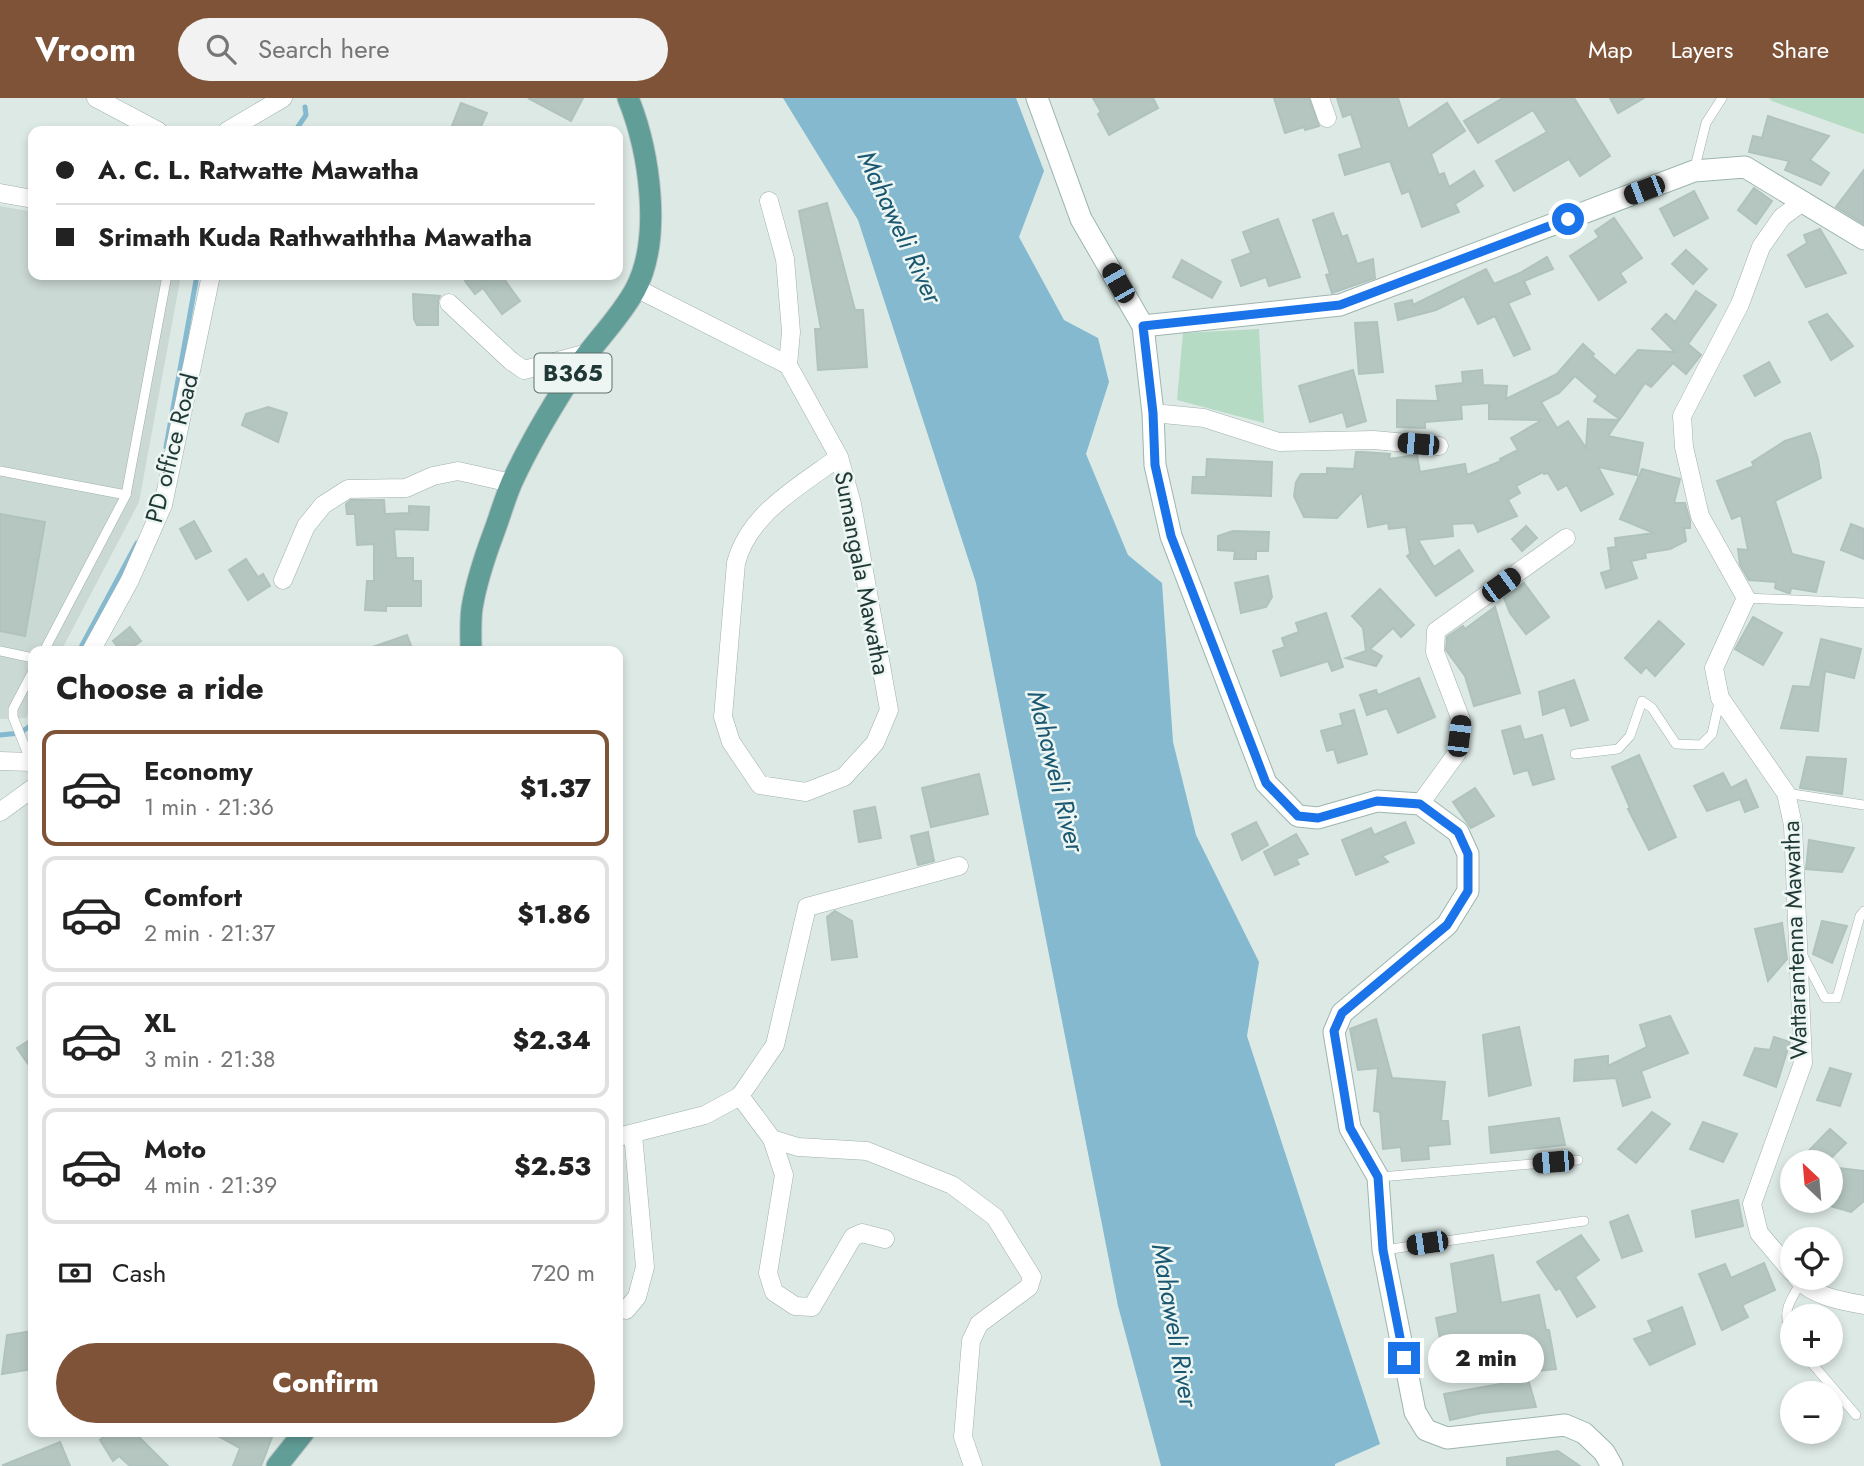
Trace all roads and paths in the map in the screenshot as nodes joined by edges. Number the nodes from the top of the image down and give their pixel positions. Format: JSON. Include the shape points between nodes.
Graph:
{"nodes":[{"id":1,"x":96,"y":98,"type":"edge"},
{"id":2,"x":283,"y":98,"type":"edge"},
{"id":3,"x":628,"y":98,"type":"edge"},
{"id":4,"x":1037,"y":98,"type":"edge"},
{"id":5,"x":1320,"y":98,"type":"edge"},
{"id":6,"x":1722,"y":98,"type":"edge"},
{"id":7,"x":1327,"y":118,"type":"dead end"},
{"id":8,"x":149,"y":126,"type":"edge"},
{"id":9,"x":235,"y":126,"type":"edge"},
{"id":10,"x":1694,"y":171,"type":"junction"},
{"id":11,"x":0,"y":193,"type":"edge"},
{"id":12,"x":28,"y":198,"type":"edge"},
{"id":13,"x":769,"y":201,"type":"dead end"},
{"id":14,"x":1804,"y":201,"type":"junction"},
{"id":15,"x":1864,"y":239,"type":"edge"},
{"id":16,"x":166,"y":280,"type":"edge"},
{"id":17,"x":210,"y":280,"type":"edge"},
{"id":18,"x":636,"y":288,"type":"junction"},
{"id":19,"x":449,"y":303,"type":"dead end"},
{"id":20,"x":1143,"y":326,"type":"junction"},
{"id":21,"x":589,"y":353,"type":"junction"},
{"id":22,"x":788,"y":365,"type":"junction"},
{"id":23,"x":1153,"y":413,"type":"junction"},
{"id":24,"x":1439,"y":446,"type":"dead end"},
{"id":25,"x":839,"y":457,"type":"junction"},
{"id":26,"x":0,"y":471,"type":"edge"},
{"id":27,"x":511,"y":483,"type":"junction"},
{"id":28,"x":126,"y":495,"type":"junction"},
{"id":29,"x":1566,"y":538,"type":"dead end"},
{"id":30,"x":283,"y":580,"type":"dead end"},
{"id":31,"x":1746,"y":598,"type":"junction"},
{"id":32,"x":1864,"y":603,"type":"edge"},
{"id":33,"x":47,"y":646,"type":"edge"},
{"id":34,"x":94,"y":646,"type":"edge"},
{"id":35,"x":471,"y":646,"type":"edge"},
{"id":36,"x":0,"y":651,"type":"edge"},
{"id":37,"x":28,"y":657,"type":"edge"},
{"id":38,"x":28,"y":680,"type":"edge"},
{"id":39,"x":1720,"y":698,"type":"junction"},
{"id":40,"x":28,"y":751,"type":"edge"},
{"id":41,"x":1575,"y":754,"type":"dead end"},
{"id":42,"x":0,"y":761,"type":"edge"},
{"id":43,"x":28,"y":761,"type":"edge"},
{"id":44,"x":28,"y":792,"type":"edge"},
{"id":45,"x":1786,"y":793,"type":"junction"},
{"id":46,"x":1420,"y":804,"type":"junction"},
{"id":47,"x":1864,"y":805,"type":"edge"},
{"id":48,"x":0,"y":813,"type":"edge"},
{"id":49,"x":959,"y":866,"type":"dead end"},
{"id":50,"x":1864,"y":911,"type":"edge"},
{"id":51,"x":1800,"y":951,"type":"junction"},
{"id":52,"x":740,"y":1096,"type":"junction"},
{"id":53,"x":625,"y":1135,"type":"edge"},
{"id":54,"x":772,"y":1139,"type":"junction"},
{"id":55,"x":1578,"y":1160,"type":"dead end"},
{"id":56,"x":1378,"y":1177,"type":"junction"},
{"id":57,"x":1584,"y":1221,"type":"dead end"},
{"id":58,"x":885,"y":1239,"type":"dead end"},
{"id":59,"x":1383,"y":1250,"type":"junction"},
{"id":60,"x":1780,"y":1257,"type":"edge"},
{"id":61,"x":1819,"y":1290,"type":"edge"},
{"id":62,"x":1864,"y":1305,"type":"edge"},
{"id":63,"x":626,"y":1310,"type":"dead end"},
{"id":64,"x":1815,"y":1367,"type":"edge"},
{"id":65,"x":1856,"y":1415,"type":"dead end"},
{"id":66,"x":300,"y":1437,"type":"edge"},
{"id":67,"x":277,"y":1466,"type":"edge"},
{"id":68,"x":973,"y":1466,"type":"edge"},
{"id":69,"x":1612,"y":1466,"type":"edge"}],
"edges":[{"from":1,"to":8,"type":"street"},
{"from":2,"to":9,"type":"street"},
{"from":3,"to":18,"type":"main road","number":"B365","via":[[638,126],[651,210],[646,257]]},
{"from":4,"to":20,"type":"street","via":[[1082,219]]},
{"from":5,"to":7,"type":"street"},
{"from":6,"to":10,"type":"lane","via":[[1706,123]]},
{"from":10,"to":14,"type":"street","via":[[1745,167]]},
{"from":10,"to":20,"type":"street","via":[[1340,305]]},
{"from":11,"to":12,"type":"street"},
{"from":13,"to":22,"type":"street","via":[[785,258],[791,332]]},
{"from":14,"to":15,"type":"street"},
{"from":14,"to":31,"type":"street","via":[[1782,217],[1761,247],[1740,304],[1682,416],[1684,447],[1700,516]]},
{"from":16,"to":28,"type":"lane"},
{"from":17,"to":34,"type":"street","name":"PD office Road","via":[[163,506]]},
{"from":18,"to":21,"type":"main road","number":"B365"},
{"from":18,"to":22,"type":"street"},
{"from":19,"to":21,"type":"street","via":[[524,370]]},
{"from":20,"to":23,"type":"street"},
{"from":21,"to":27,"type":"main road","number":"B365","via":[[571,376]]},
{"from":22,"to":25,"type":"street","name":"Sumangala Mawatha"},
{"from":23,"to":24,"type":"street","via":[[1204,418],[1279,442],[1374,440]]},
{"from":23,"to":46,"type":"street","via":[[1155,465],[1171,536],[1266,783],[1298,816],[1318,818],[1377,801]]},
{"from":25,"to":25,"type":"street","name":"Sumangala Mawatha","via":[[852,504],[888,710],[875,743],[844,777],[806,792],[760,785],[731,742],[723,717],[738,556],[762,515]]},
{"from":26,"to":28,"type":"lane"},
{"from":27,"to":30,"type":"street","via":[[458,471],[406,488],[348,489],[323,505],[306,526]]},
{"from":27,"to":35,"type":"main road","number":"B365","via":[[471,609]]},
{"from":28,"to":33,"type":"lane"},
{"from":29,"to":46,"type":"street","via":[[1436,631],[1435,652],[1461,720],[1457,753]]},
{"from":31,"to":32,"type":"lane"},
{"from":31,"to":39,"type":"street","name":"Wattarantenna Mawatha","via":[[1714,668]]},
{"from":36,"to":37,"type":"lane"},
{"from":38,"to":40,"type":"lane","via":[[13,709]]},
{"from":39,"to":41,"type":"lane","via":[[1712,734],[1700,745],[1676,744],[1652,708],[1642,701],[1630,736],[1618,749]]},
{"from":39,"to":45,"type":"street","name":"Wattarantenna Mawatha"},
{"from":42,"to":43,"type":"street"},
{"from":44,"to":48,"type":"street"},
{"from":45,"to":47,"type":"lane"},
{"from":45,"to":51,"type":"street","name":"Wattarantenna Mawatha","via":[[1793,825]]},
{"from":46,"to":56,"type":"street","via":[[1458,832],[1468,854],[1468,891],[1447,925],[1342,1013],[1334,1031],[1350,1128]]},
{"from":49,"to":52,"type":"street","via":[[807,907],[775,1045]]},
{"from":50,"to":51,"type":"lane","via":[[1837,998],[1825,998]]},
{"from":51,"to":60,"type":"street","name":"Wattarantenna Mawatha","via":[[1803,1063],[1752,1204],[1759,1233]]},
{"from":52,"to":53,"type":"street","via":[[705,1115]]},
{"from":52,"to":54,"type":"street"},
{"from":53,"to":63,"type":"street","via":[[645,1267],[637,1297]]},
{"from":54,"to":58,"type":"street","via":[[785,1175],[768,1273],[775,1293],[795,1306],[812,1307],[853,1237],[862,1233]]},
{"from":54,"to":68,"type":"street","via":[[798,1147],[867,1151],[952,1185],[995,1217],[1032,1277],[1030,1287],[979,1324],[971,1341],[963,1437]]},
{"from":55,"to":56,"type":"lane"},
{"from":56,"to":59,"type":"street"},
{"from":57,"to":59,"type":"lane"},
{"from":59,"to":69,"type":"street","via":[[1415,1412],[1426,1430],[1447,1438],[1565,1425],[1584,1433]]},
{"from":61,"to":62,"type":"street","name":"Wattarantenna Mawatha","via":[[1834,1299]]},
{"from":64,"to":65,"type":"lane"},
{"from":66,"to":67,"type":"main road"}]}
